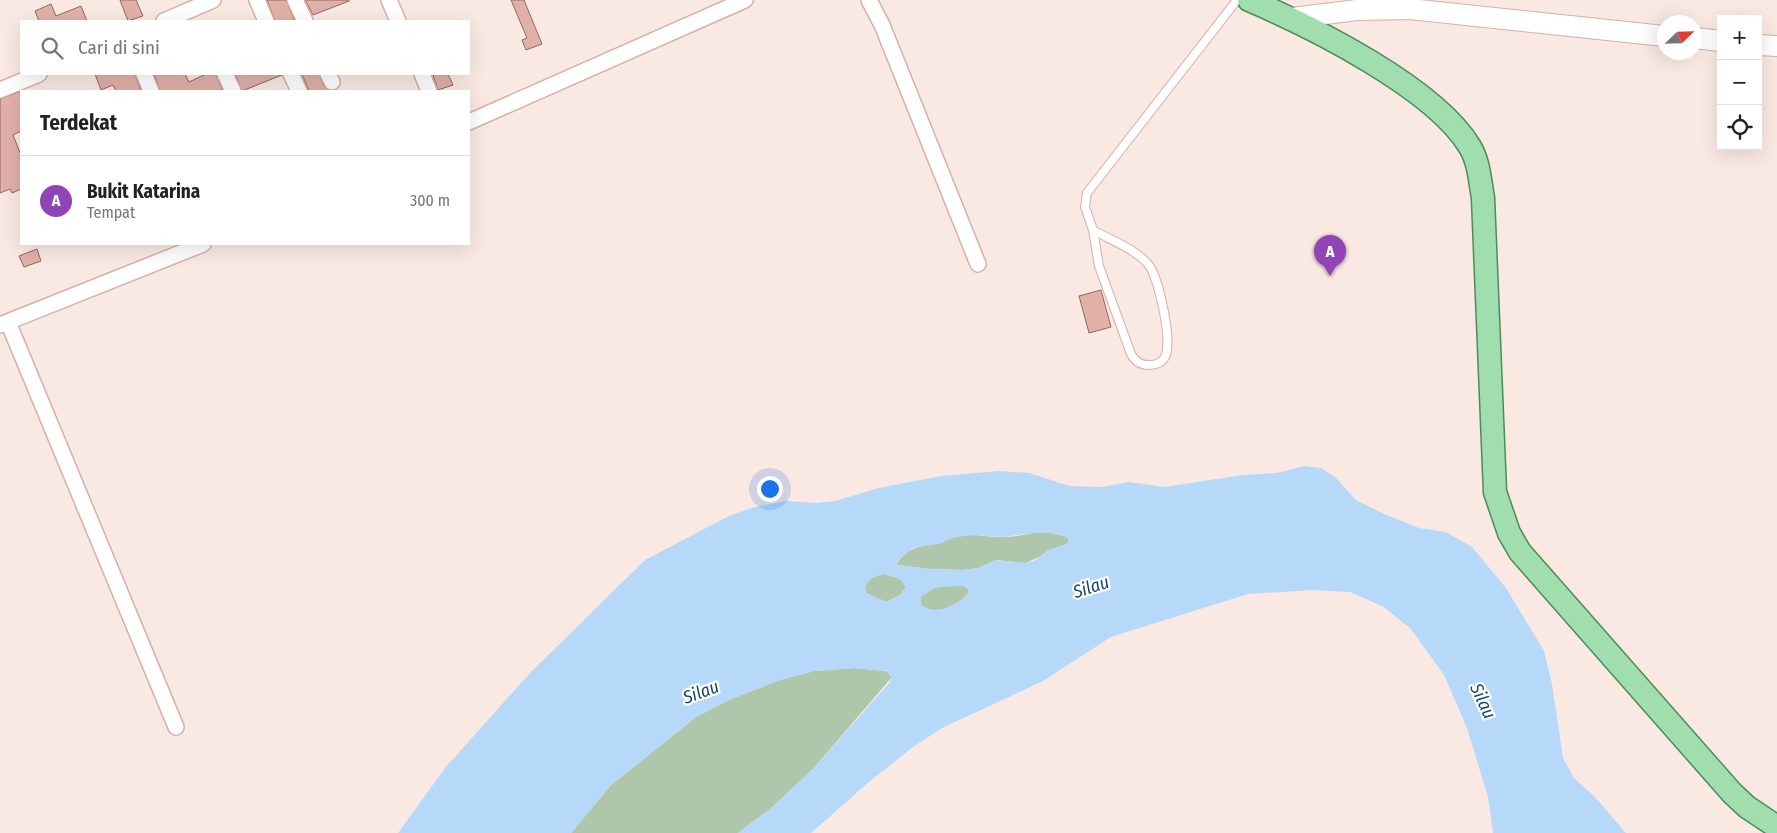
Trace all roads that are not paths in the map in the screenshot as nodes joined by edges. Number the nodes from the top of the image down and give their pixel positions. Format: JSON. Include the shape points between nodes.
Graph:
{"nodes":[{"id":1,"x":212,"y":0,"type":"edge"},
{"id":2,"x":257,"y":0,"type":"edge"},
{"id":3,"x":295,"y":0,"type":"edge"},
{"id":4,"x":389,"y":0,"type":"edge"},
{"id":5,"x":745,"y":0,"type":"edge"},
{"id":6,"x":869,"y":0,"type":"edge"},
{"id":7,"x":1237,"y":0,"type":"edge"},
{"id":8,"x":1249,"y":0,"type":"edge"},
{"id":9,"x":199,"y":14,"type":"edge"},
{"id":10,"x":1292,"y":18,"type":"junction"},
{"id":11,"x":169,"y":20,"type":"edge"},
{"id":12,"x":266,"y":20,"type":"edge"},
{"id":13,"x":305,"y":20,"type":"edge"},
{"id":14,"x":398,"y":20,"type":"edge"},
{"id":15,"x":1657,"y":35,"type":"edge"},
{"id":16,"x":1702,"y":39,"type":"edge"},
{"id":17,"x":1717,"y":41,"type":"edge"},
{"id":18,"x":1762,"y":45,"type":"edge"},
{"id":19,"x":1777,"y":46,"type":"edge"},
{"id":20,"x":37,"y":75,"type":"edge"},
{"id":21,"x":144,"y":75,"type":"edge"},
{"id":22,"x":225,"y":75,"type":"edge"},
{"id":23,"x":291,"y":75,"type":"edge"},
{"id":24,"x":422,"y":75,"type":"edge"},
{"id":25,"x":0,"y":90,"type":"edge"},
{"id":26,"x":151,"y":90,"type":"edge"},
{"id":27,"x":232,"y":90,"type":"edge"},
{"id":28,"x":299,"y":90,"type":"edge"},
{"id":29,"x":429,"y":90,"type":"edge"},
{"id":30,"x":470,"y":122,"type":"edge"},
{"id":31,"x":1094,"y":230,"type":"junction"},
{"id":32,"x":200,"y":245,"type":"edge"},
{"id":33,"x":978,"y":264,"type":"dead end"},
{"id":34,"x":4,"y":323,"type":"edge"},
{"id":35,"x":176,"y":728,"type":"dead end"},
{"id":36,"x":1777,"y":827,"type":"edge"}],
"edges":[{"from":1,"to":9,"type":"street"},
{"from":2,"to":12,"type":"street"},
{"from":3,"to":13,"type":"street"},
{"from":4,"to":14,"type":"street"},
{"from":5,"to":30,"type":"street"},
{"from":6,"to":33,"type":"street"},
{"from":7,"to":31,"type":"lane","via":[[1086,193],[1085,207]]},
{"from":8,"to":10,"type":"main road"},
{"from":9,"to":11,"type":"street"},
{"from":10,"to":15,"type":"street","via":[[1410,8]]},
{"from":10,"to":36,"type":"main road","via":[[1399,80],[1458,130],[1470,148],[1479,169],[1483,198],[1495,492],[1509,533],[1543,580],[1732,793]]},
{"from":16,"to":17,"type":"street"},
{"from":18,"to":19,"type":"street"},
{"from":20,"to":25,"type":"street"},
{"from":21,"to":26,"type":"street"},
{"from":22,"to":27,"type":"street"},
{"from":23,"to":28,"type":"street"},
{"from":24,"to":29,"type":"street"},
{"from":31,"to":31,"type":"lane","via":[[1141,258],[1155,274],[1168,344],[1161,362],[1142,365],[1131,354],[1099,266]]},
{"from":32,"to":34,"type":"street"},
{"from":34,"to":35,"type":"street"}]}
